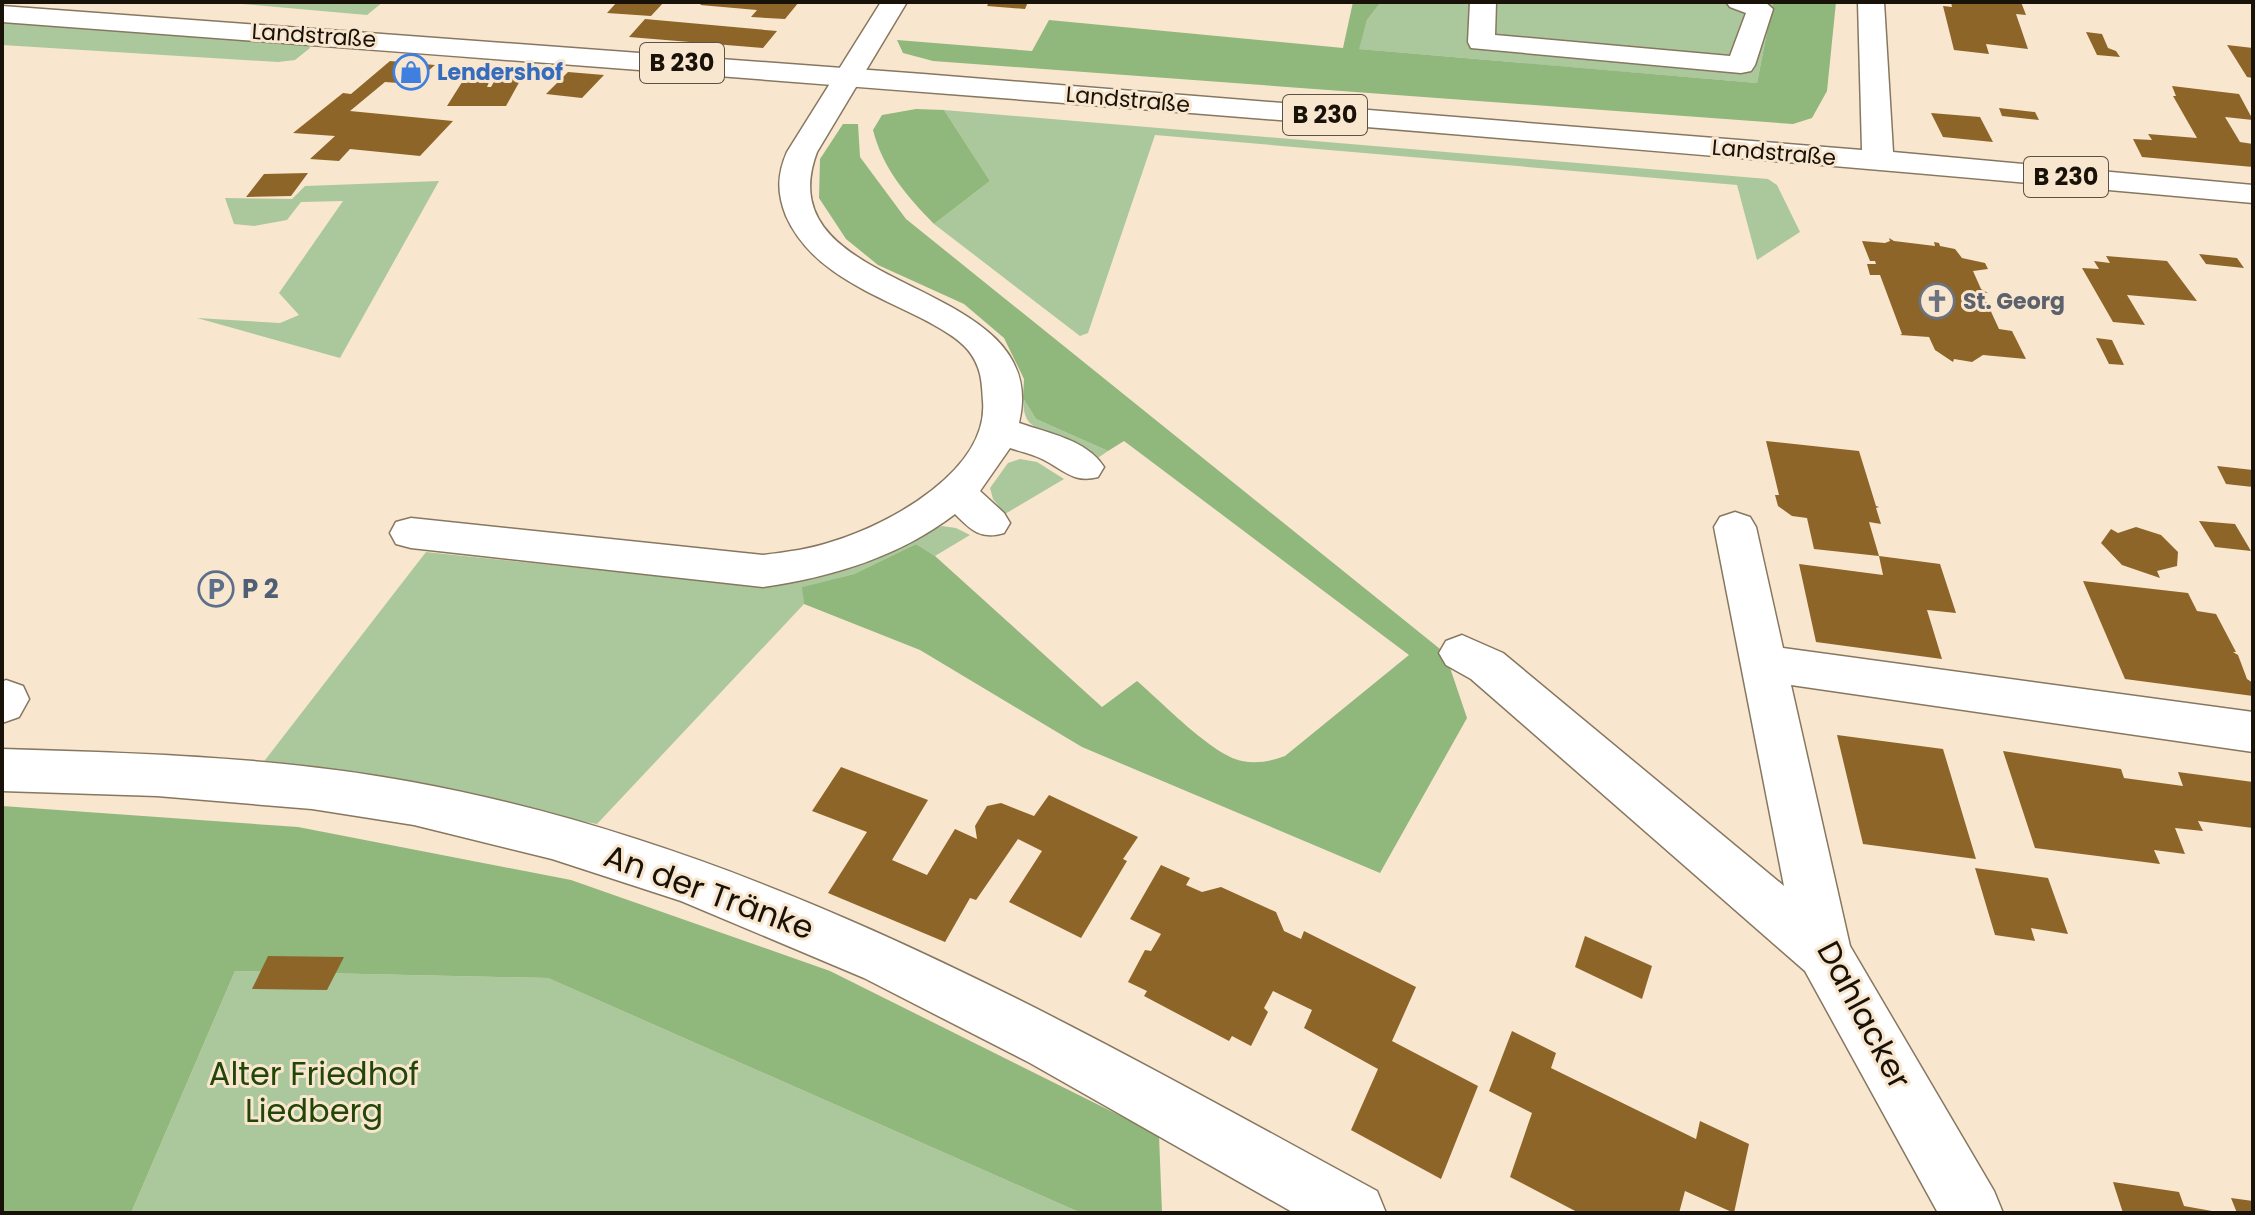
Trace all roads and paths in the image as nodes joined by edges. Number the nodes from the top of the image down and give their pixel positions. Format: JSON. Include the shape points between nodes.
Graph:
{"nodes":[{"id":1,"x":894,"y":2,"type":"edge"},
{"id":2,"x":1483,"y":2,"type":"edge"},
{"id":3,"x":1871,"y":2,"type":"edge"},
{"id":4,"x":1754,"y":4,"type":"edge"},
{"id":5,"x":2,"y":14,"type":"edge"},
{"id":6,"x":849,"y":76,"type":"junction"},
{"id":7,"x":1878,"y":160,"type":"junction"},
{"id":8,"x":2253,"y":194,"type":"edge"},
{"id":9,"x":998,"y":430,"type":"junction"},
{"id":10,"x":1084,"y":467,"type":"dead end"},
{"id":11,"x":956,"y":492,"type":"junction"},
{"id":12,"x":989,"y":523,"type":"dead end"},
{"id":13,"x":1735,"y":527,"type":"dead end"},
{"id":14,"x":411,"y":533,"type":"dead end"},
{"id":15,"x":1462,"y":653,"type":"dead end"},
{"id":16,"x":1763,"y":663,"type":"junction"},
{"id":17,"x":2253,"y":732,"type":"edge"},
{"id":18,"x":2,"y":770,"type":"edge"},
{"id":19,"x":1824,"y":953,"type":"junction"},
{"id":20,"x":1355,"y":1213,"type":"edge"},
{"id":21,"x":1972,"y":1213,"type":"edge"}],
"edges":[{"from":1,"to":6,"type":"main road"},
{"from":2,"to":4,"type":"main road","via":[[1481,42],[1741,65]]},
{"from":3,"to":7,"type":"main road"},
{"from":5,"to":6,"type":"main road","name":"Landstraße","number":"B 230"},
{"from":6,"to":7,"type":"main road","name":"Landstraße","number":"B 230"},
{"from":6,"to":9,"type":"main road","via":[[803,152],[794,183],[799,212],[808,231],[841,264],[942,313],[980,343],[1001,377],[1004,402]]},
{"from":7,"to":8,"type":"main road","name":"Landstraße","number":"B 230"},
{"from":9,"to":10,"type":"main road","via":[[1058,450]]},
{"from":9,"to":11,"type":"main road","via":[[983,460]]},
{"from":11,"to":12,"type":"main road"},
{"from":11,"to":14,"type":"main road","via":[[868,546],[799,567],[763,571]]},
{"from":13,"to":16,"type":"main road","name":"Dahlacker"},
{"from":15,"to":19,"type":"main road","via":[[1487,666]]},
{"from":16,"to":17,"type":"main road"},
{"from":16,"to":19,"type":"main road","name":"Dahlacker"},
{"from":18,"to":20,"type":"main road","name":"An der Tränke","via":[[241,780],[413,804],[578,844],[724,892],[951,992]]},
{"from":19,"to":21,"type":"main road","name":"Dahlacker"}]}
